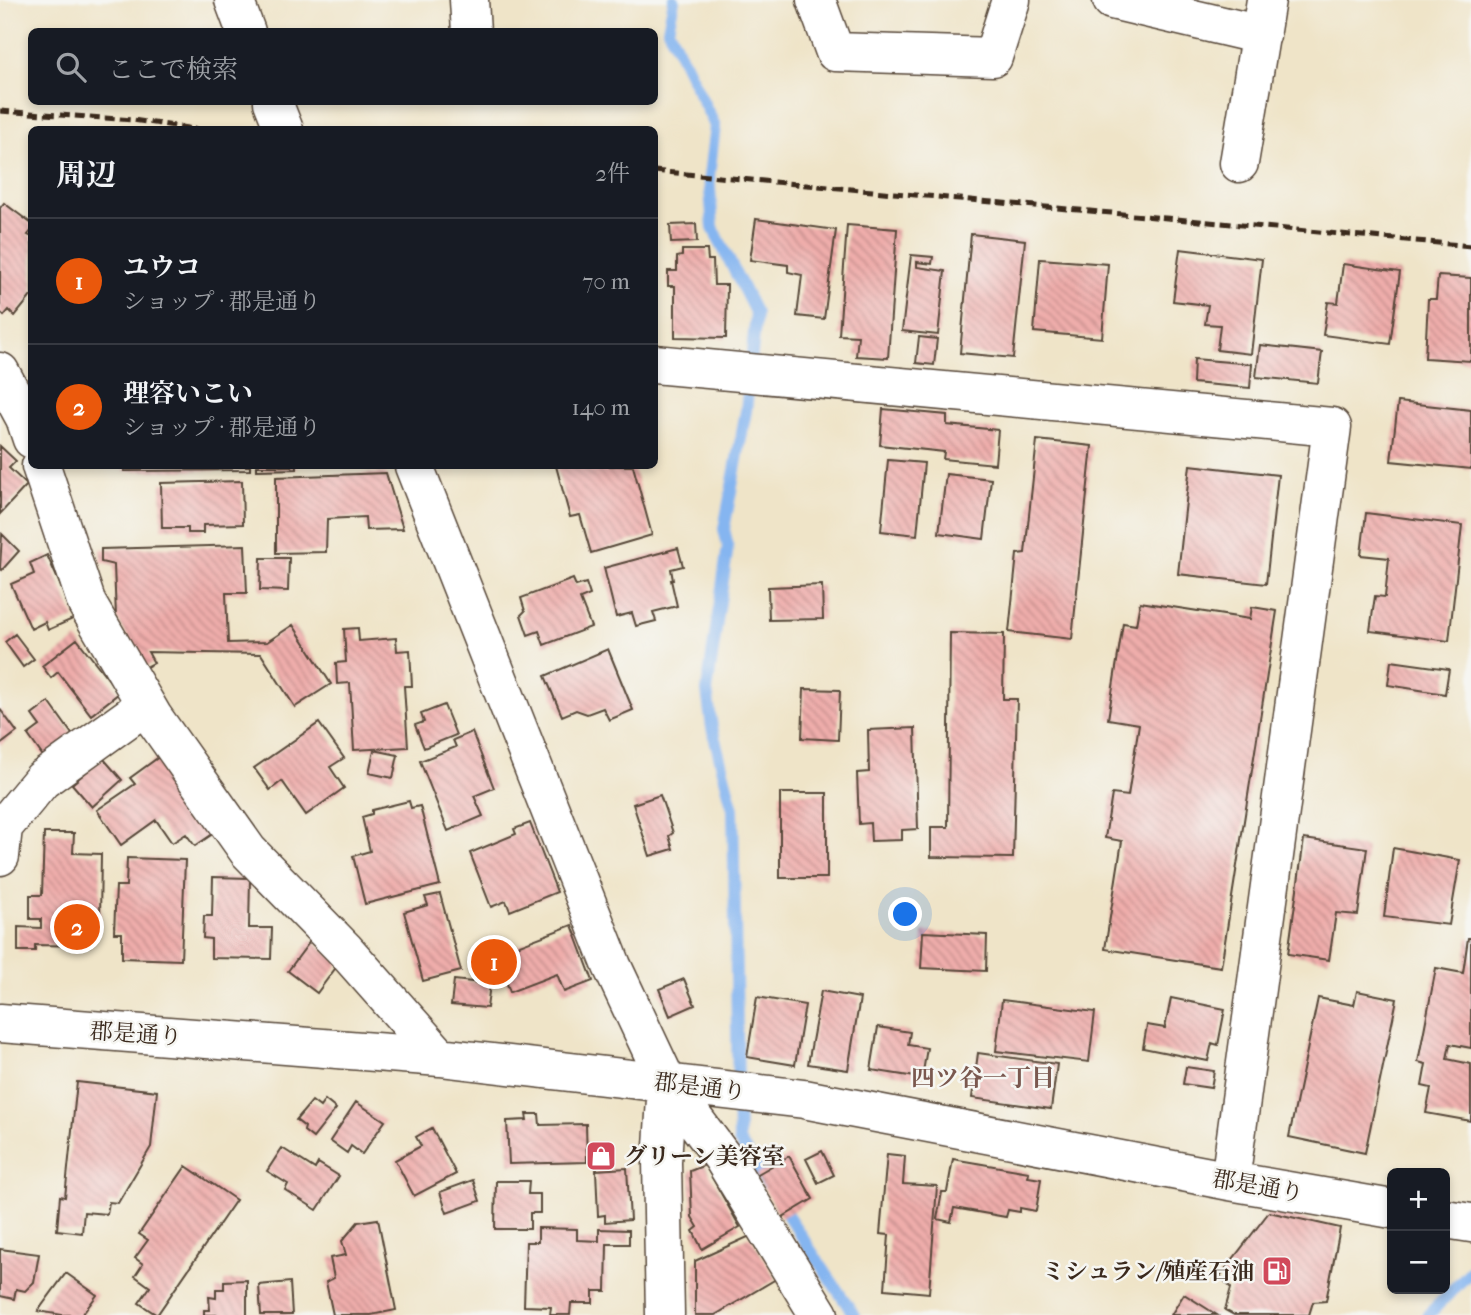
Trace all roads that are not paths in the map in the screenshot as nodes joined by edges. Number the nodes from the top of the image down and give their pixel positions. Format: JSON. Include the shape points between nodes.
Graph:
{"nodes":[{"id":1,"x":234,"y":0,"type":"edge"},
{"id":2,"x":469,"y":0,"type":"edge"},
{"id":3,"x":816,"y":0,"type":"edge"},
{"id":4,"x":1011,"y":0,"type":"edge"},
{"id":5,"x":1112,"y":0,"type":"edge"},
{"id":6,"x":1263,"y":18,"type":"edge"},
{"id":7,"x":244,"y":28,"type":"edge"},
{"id":8,"x":471,"y":28,"type":"edge"},
{"id":9,"x":274,"y":105,"type":"edge"},
{"id":10,"x":282,"y":126,"type":"edge"},
{"id":11,"x":1239,"y":163,"type":"dead end"},
{"id":12,"x":658,"y":364,"type":"edge"},
{"id":13,"x":0,"y":372,"type":"edge"},
{"id":14,"x":28,"y":428,"type":"edge"},
{"id":15,"x":42,"y":469,"type":"edge"},
{"id":16,"x":415,"y":469,"type":"edge"},
{"id":17,"x":146,"y":705,"type":"junction"},
{"id":18,"x":0,"y":856,"type":"edge"},
{"id":19,"x":0,"y":1023,"type":"edge"},
{"id":20,"x":440,"y":1057,"type":"junction"},
{"id":21,"x":667,"y":1083,"type":"junction"},
{"id":22,"x":1230,"y":1181,"type":"junction"},
{"id":23,"x":1387,"y":1208,"type":"edge"},
{"id":24,"x":1450,"y":1220,"type":"edge"},
{"id":25,"x":1471,"y":1223,"type":"edge"},
{"id":26,"x":665,"y":1315,"type":"edge"},
{"id":27,"x":819,"y":1315,"type":"edge"}],
"edges":[{"from":1,"to":7,"type":"street"},
{"from":2,"to":8,"type":"street"},
{"from":3,"to":4,"type":"street","via":[[835,52],[993,57]]},
{"from":5,"to":6,"type":"street"},
{"from":6,"to":11,"type":"street"},
{"from":9,"to":10,"type":"street"},
{"from":12,"to":22,"type":"street","via":[[1332,427]]},
{"from":13,"to":14,"type":"street"},
{"from":15,"to":17,"type":"street","via":[[87,604]]},
{"from":16,"to":21,"type":"street","via":[[612,966]]},
{"from":17,"to":18,"type":"street","via":[[42,780],[3,827]]},
{"from":17,"to":20,"type":"street","via":[[248,851]]},
{"from":19,"to":20,"type":"street","name":"郡是通り"},
{"from":20,"to":21,"type":"street","name":"郡是通り"},
{"from":21,"to":22,"type":"street","name":"郡是通り","via":[[804,1099]]},
{"from":21,"to":26,"type":"street","via":[[662,1162]]},
{"from":21,"to":27,"type":"street","via":[[723,1158]]},
{"from":22,"to":23,"type":"street","name":"郡是通り"},
{"from":24,"to":25,"type":"street"}]}
